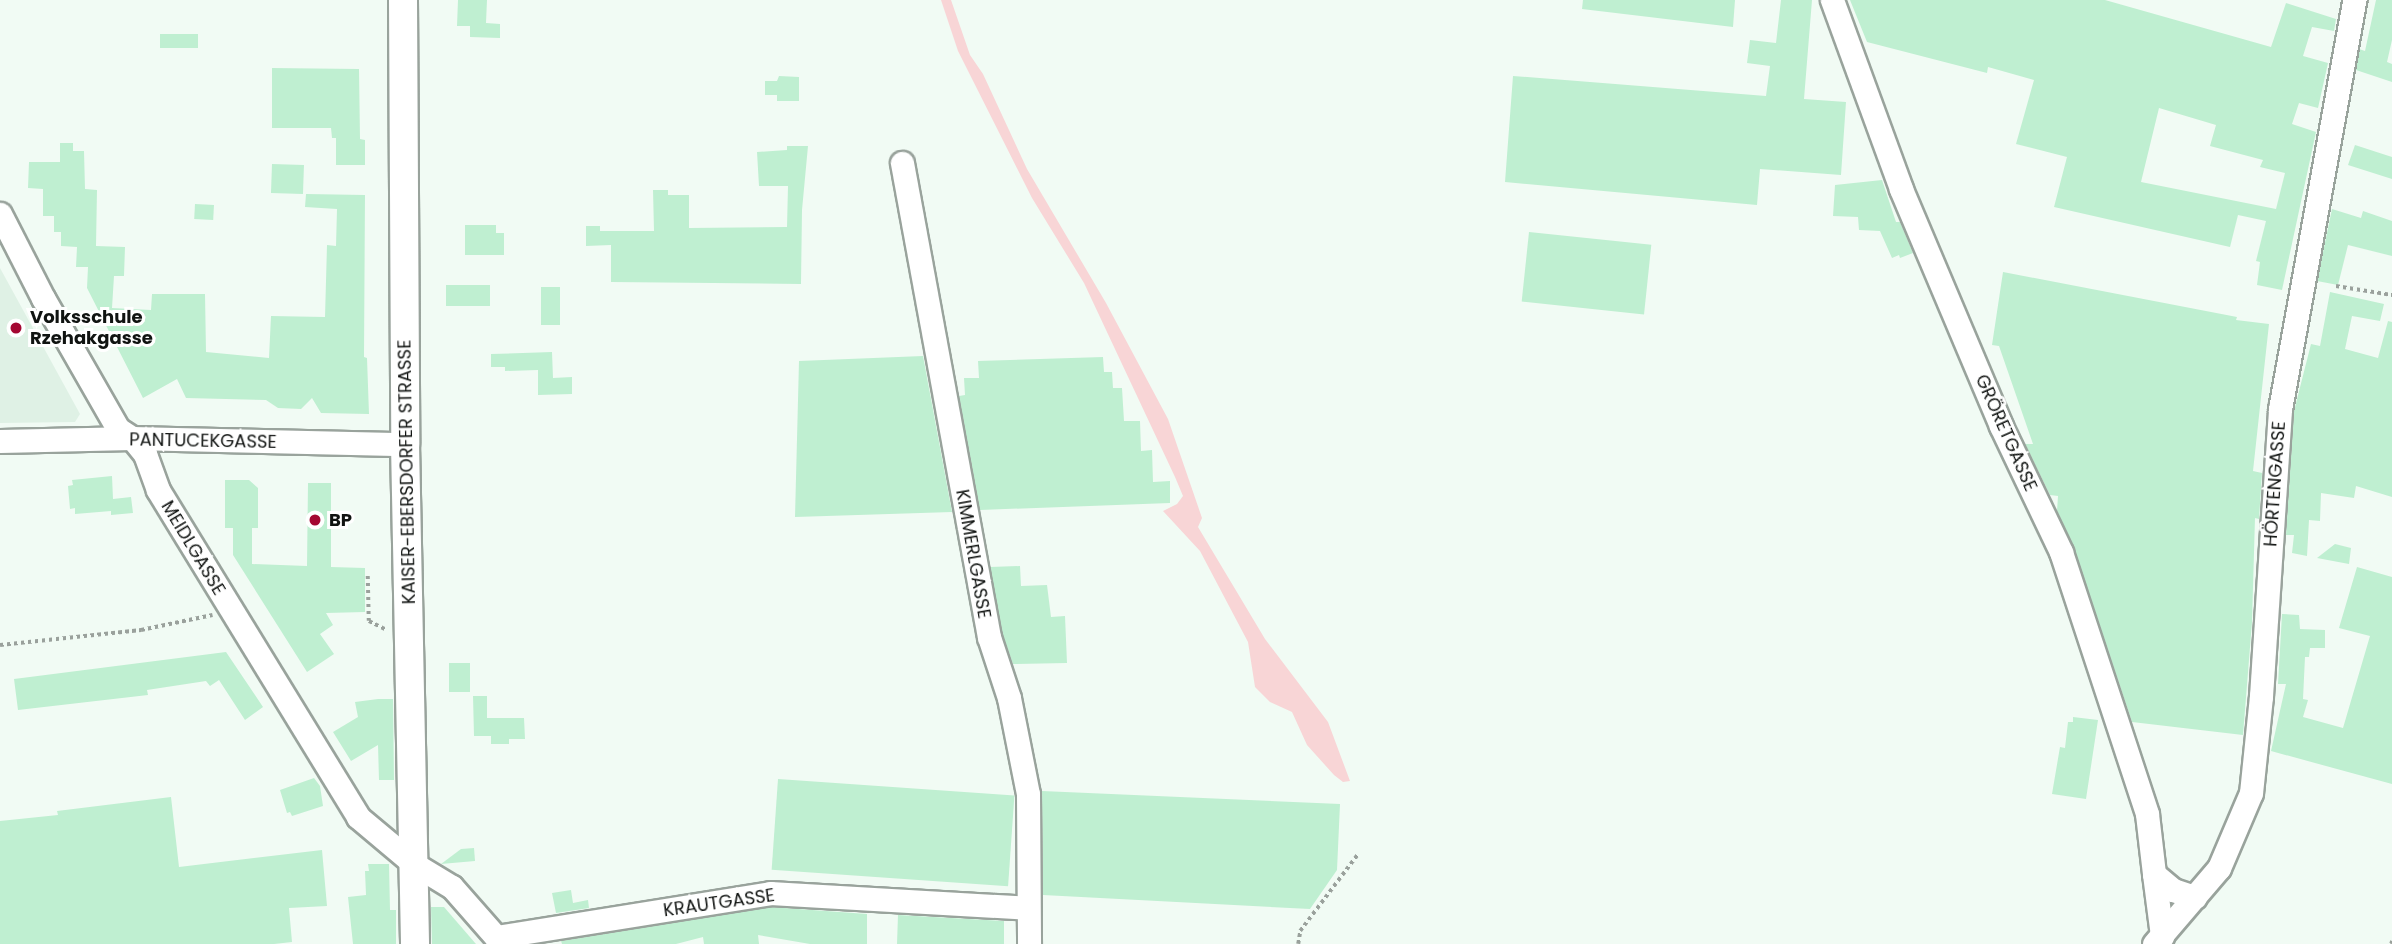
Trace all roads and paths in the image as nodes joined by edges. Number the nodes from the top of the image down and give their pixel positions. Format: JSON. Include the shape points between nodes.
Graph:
{"nodes":[{"id":1,"x":403,"y":0,"type":"edge"},
{"id":2,"x":1832,"y":0,"type":"edge"},
{"id":3,"x":2354,"y":0,"type":"edge"},
{"id":4,"x":902,"y":163,"type":"dead end"},
{"id":5,"x":0,"y":214,"type":"edge"},
{"id":6,"x":2336,"y":286,"type":"dead end"},
{"id":7,"x":2392,"y":295,"type":"edge"},
{"id":8,"x":132,"y":438,"type":"junction"},
{"id":9,"x":0,"y":441,"type":"edge"},
{"id":10,"x":405,"y":443,"type":"junction"},
{"id":11,"x":368,"y":576,"type":"dead end"},
{"id":12,"x":229,"y":608,"type":"junction"},
{"id":13,"x":395,"y":635,"type":"dead end"},
{"id":14,"x":0,"y":645,"type":"edge"},
{"id":15,"x":1358,"y":854,"type":"dead end"},
{"id":16,"x":414,"y":864,"type":"junction"},
{"id":17,"x":2154,"y":874,"type":"junction"},
{"id":18,"x":2194,"y":897,"type":"junction"},
{"id":19,"x":1028,"y":908,"type":"junction"},
{"id":20,"x":499,"y":940,"type":"edge"},
{"id":21,"x":2158,"y":940,"type":"edge"},
{"id":22,"x":415,"y":944,"type":"edge"},
{"id":23,"x":1028,"y":944,"type":"edge"},
{"id":24,"x":1298,"y":944,"type":"edge"}],
"edges":[{"from":1,"to":10,"type":"main road","name":"KAISER-EBERSDORFER STRASSE"},
{"from":2,"to":17,"type":"street","name":"GRÖRETGASSE","via":[[1901,190],[2001,426],[2061,552],[2147,814]]},
{"from":3,"to":18,"type":"street","name":"HÖRTENGASSE","via":[[2280,408],[2251,793],[2219,868]]},
{"from":4,"to":19,"type":"street","name":"KIMMERLGASSE","via":[[989,637],[1009,698],[1028,794]]},
{"from":5,"to":8,"type":"street","name":"MEIDLGASSE","via":[[118,429]]},
{"from":6,"to":7,"type":"path"},
{"from":8,"to":9,"type":"street","name":"PANTUCEKGASSE"},
{"from":8,"to":10,"type":"street","name":"PANTUCEKGASSE"},
{"from":8,"to":12,"type":"street","name":"MEIDLGASSE"},
{"from":10,"to":16,"type":"main road","name":"KAISER-EBERSDORFER STRASSE"},
{"from":11,"to":13,"type":"path","via":[[369,621]]},
{"from":12,"to":14,"type":"path","via":[[141,629]]},
{"from":12,"to":16,"type":"street","name":"MEIDLGASSE","via":[[358,817]]},
{"from":15,"to":24,"type":"path","via":[[1300,931]]},
{"from":16,"to":20,"type":"street","name":"MEIDLGASSE","via":[[452,887]]},
{"from":16,"to":22,"type":"main road","name":"KAISER-EBERSDORFER STRASSE"},
{"from":17,"to":18,"type":"street","via":[[2173,890]]},
{"from":17,"to":21,"type":"street","name":"GRÖRETGASSE"},
{"from":18,"to":21,"type":"street","name":"HÖRTENGASSE"},
{"from":19,"to":20,"type":"street","name":"KRAUTGASSE","via":[[771,893]]},
{"from":19,"to":23,"type":"street","name":"KIMMERLGASSE"}]}
